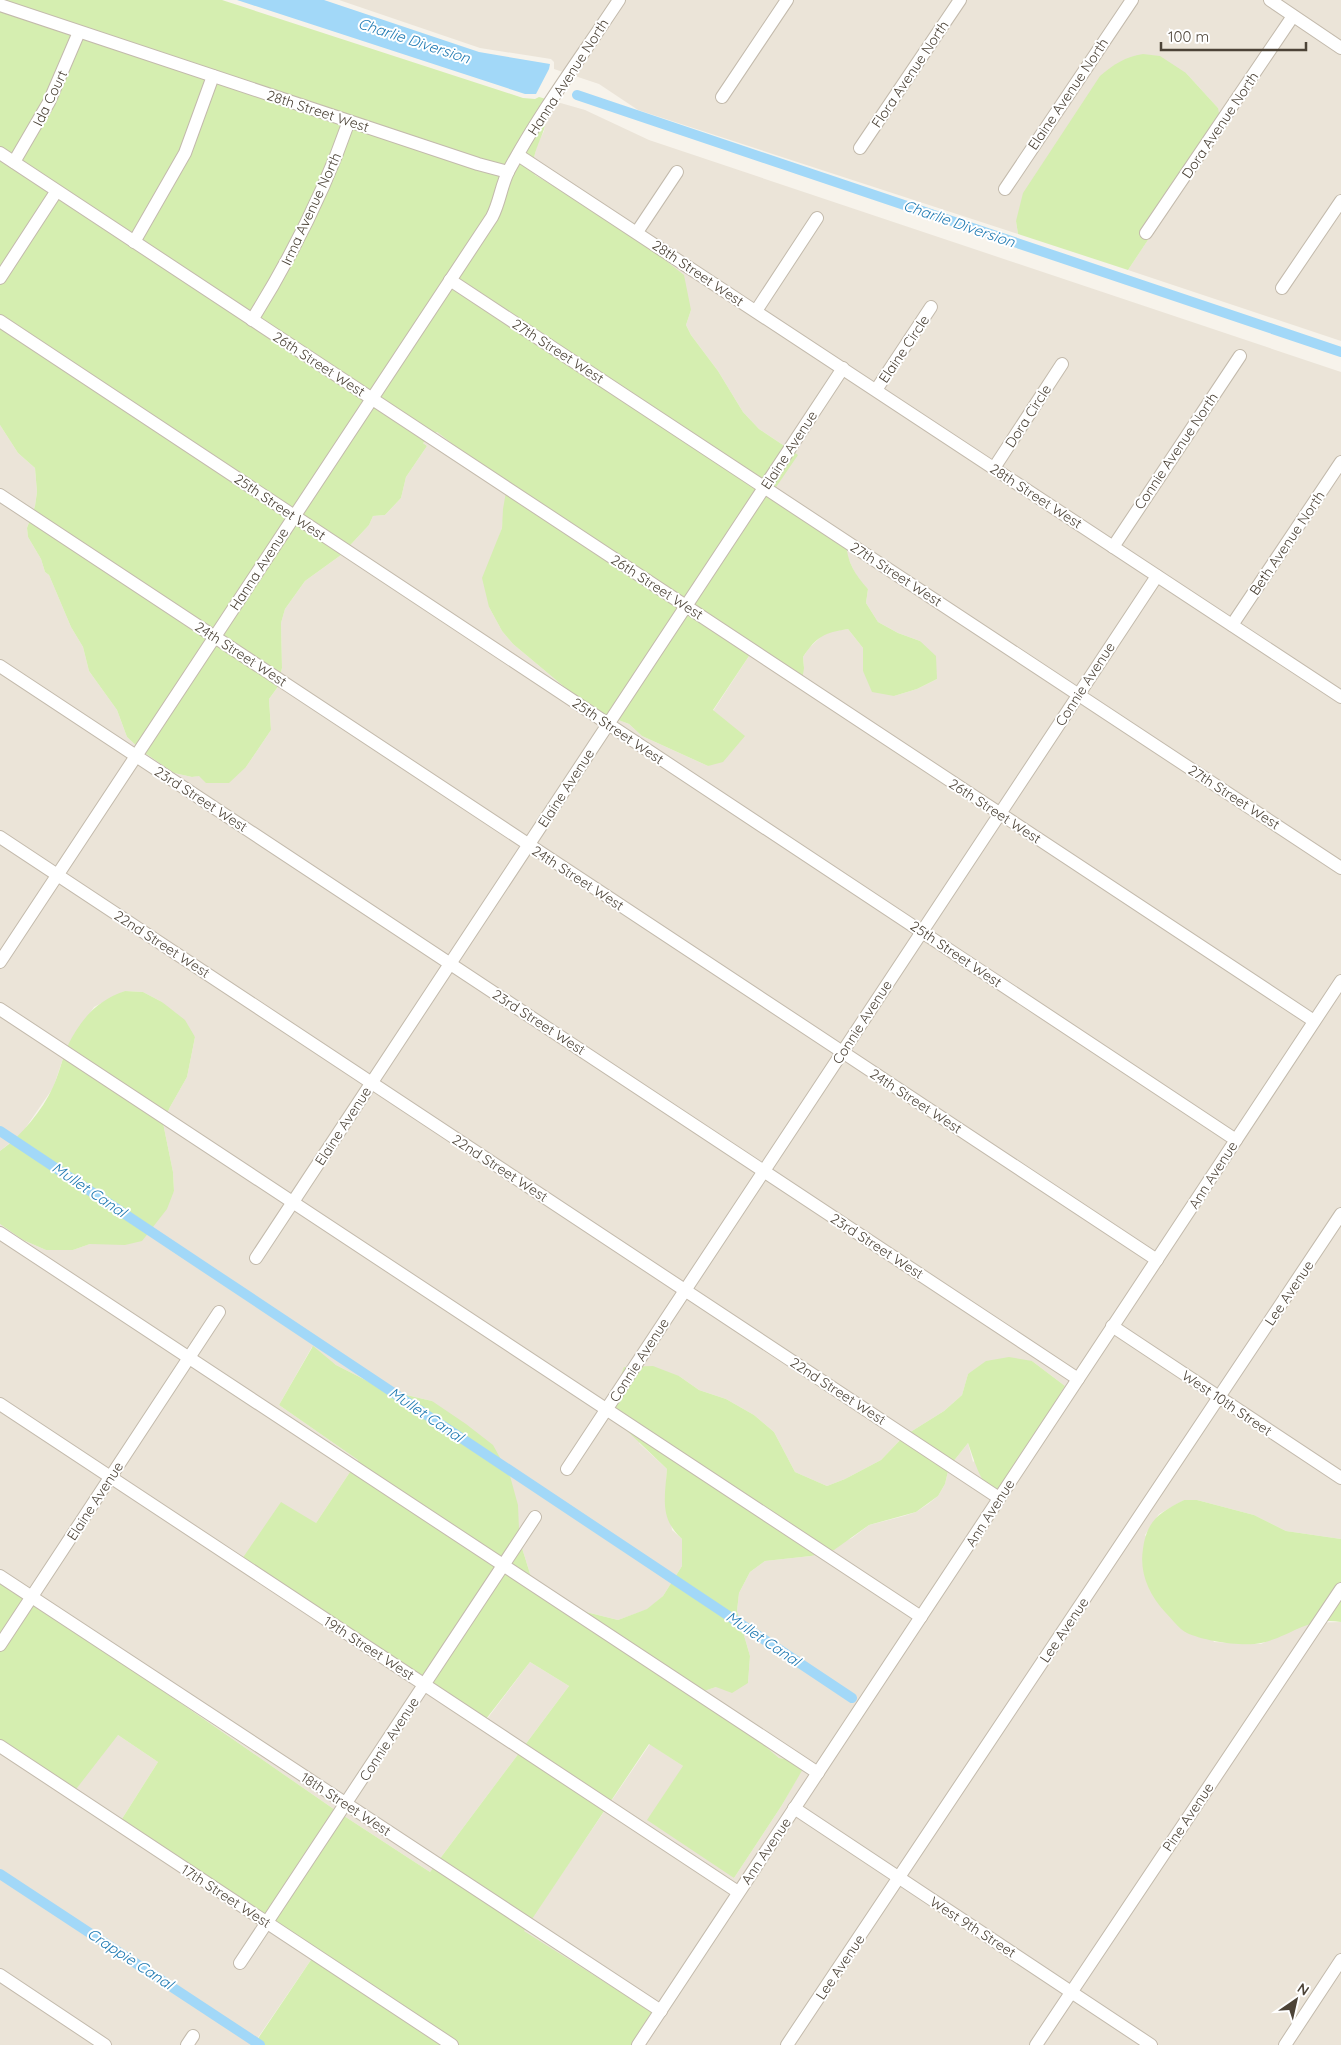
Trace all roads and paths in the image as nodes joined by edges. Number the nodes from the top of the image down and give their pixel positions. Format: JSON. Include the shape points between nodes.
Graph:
{"nodes":[{"id":1,"x":619,"y":0,"type":"edge"},
{"id":2,"x":787,"y":0,"type":"edge"},
{"id":3,"x":960,"y":0,"type":"edge"},
{"id":4,"x":1132,"y":0,"type":"edge"},
{"id":5,"x":1270,"y":0,"type":"edge"},
{"id":6,"x":0,"y":5,"type":"edge"},
{"id":7,"x":1293,"y":16,"type":"junction"},
{"id":8,"x":79,"y":32,"type":"junction"},
{"id":9,"x":1341,"y":48,"type":"edge"},
{"id":10,"x":212,"y":76,"type":"junction"},
{"id":11,"x":722,"y":97,"type":"dead end"},
{"id":12,"x":349,"y":121,"type":"junction"},
{"id":13,"x":860,"y":148,"type":"dead end"},
{"id":14,"x":0,"y":153,"type":"edge"},
{"id":15,"x":518,"y":154,"type":"junction"},
{"id":16,"x":14,"y":162,"type":"junction"},
{"id":17,"x":508,"y":172,"type":"junction"},
{"id":18,"x":677,"y":172,"type":"dead end"},
{"id":19,"x":1005,"y":189,"type":"dead end"},
{"id":20,"x":56,"y":192,"type":"junction"},
{"id":21,"x":1341,"y":201,"type":"edge"},
{"id":22,"x":817,"y":218,"type":"dead end"},
{"id":23,"x":637,"y":232,"type":"junction"},
{"id":24,"x":1146,"y":233,"type":"dead end"},
{"id":25,"x":134,"y":242,"type":"junction"},
{"id":26,"x":0,"y":278,"type":"edge"},
{"id":27,"x":450,"y":280,"type":"junction"},
{"id":28,"x":1282,"y":288,"type":"dead end"},
{"id":29,"x":931,"y":307,"type":"dead end"},
{"id":30,"x":756,"y":311,"type":"junction"},
{"id":31,"x":252,"y":320,"type":"junction"},
{"id":32,"x":0,"y":321,"type":"edge"},
{"id":33,"x":1240,"y":356,"type":"dead end"},
{"id":34,"x":1062,"y":364,"type":"dead end"},
{"id":35,"x":843,"y":368,"type":"junction"},
{"id":36,"x":876,"y":390,"type":"junction"},
{"id":37,"x":371,"y":398,"type":"junction"},
{"id":38,"x":1341,"y":462,"type":"edge"},
{"id":39,"x":994,"y":468,"type":"junction"},
{"id":40,"x":765,"y":487,"type":"junction"},
{"id":41,"x":0,"y":496,"type":"edge"},
{"id":42,"x":294,"y":516,"type":"junction"},
{"id":43,"x":1113,"y":547,"type":"junction"},
{"id":44,"x":1157,"y":576,"type":"junction"},
{"id":45,"x":686,"y":606,"type":"junction"},
{"id":46,"x":1232,"y":625,"type":"junction"},
{"id":47,"x":214,"y":637,"type":"junction"},
{"id":48,"x":0,"y":666,"type":"edge"},
{"id":49,"x":1078,"y":695,"type":"junction"},
{"id":50,"x":1341,"y":697,"type":"edge"},
{"id":51,"x":608,"y":724,"type":"junction"},
{"id":52,"x":136,"y":756,"type":"junction"},
{"id":53,"x":1000,"y":814,"type":"junction"},
{"id":54,"x":0,"y":837,"type":"edge"},
{"id":55,"x":529,"y":845,"type":"junction"},
{"id":56,"x":1341,"y":868,"type":"edge"},
{"id":57,"x":57,"y":875,"type":"junction"},
{"id":58,"x":922,"y":932,"type":"junction"},
{"id":59,"x":0,"y":962,"type":"edge"},
{"id":60,"x":450,"y":964,"type":"junction"},
{"id":61,"x":1341,"y":981,"type":"edge"},
{"id":62,"x":0,"y":1008,"type":"edge"},
{"id":63,"x":1314,"y":1021,"type":"junction"},
{"id":64,"x":842,"y":1052,"type":"junction"},
{"id":65,"x":371,"y":1083,"type":"junction"},
{"id":66,"x":1236,"y":1140,"type":"junction"},
{"id":67,"x":764,"y":1171,"type":"junction"},
{"id":68,"x":293,"y":1202,"type":"junction"},
{"id":69,"x":1341,"y":1214,"type":"edge"},
{"id":70,"x":0,"y":1232,"type":"edge"},
{"id":71,"x":256,"y":1258,"type":"dead end"},
{"id":72,"x":1157,"y":1260,"type":"junction"},
{"id":73,"x":685,"y":1290,"type":"junction"},
{"id":74,"x":219,"y":1312,"type":"dead end"},
{"id":75,"x":1112,"y":1326,"type":"junction"},
{"id":76,"x":189,"y":1358,"type":"junction"},
{"id":77,"x":1078,"y":1379,"type":"junction"},
{"id":78,"x":1219,"y":1398,"type":"junction"},
{"id":79,"x":0,"y":1404,"type":"edge"},
{"id":80,"x":606,"y":1409,"type":"junction"},
{"id":81,"x":567,"y":1469,"type":"dead end"},
{"id":82,"x":110,"y":1477,"type":"junction"},
{"id":83,"x":1341,"y":1478,"type":"edge"},
{"id":84,"x":1000,"y":1498,"type":"junction"},
{"id":85,"x":535,"y":1517,"type":"dead end"},
{"id":86,"x":504,"y":1565,"type":"junction"},
{"id":87,"x":0,"y":1576,"type":"edge"},
{"id":88,"x":1341,"y":1589,"type":"edge"},
{"id":89,"x":32,"y":1596,"type":"junction"},
{"id":90,"x":921,"y":1617,"type":"junction"},
{"id":91,"x":0,"y":1645,"type":"edge"},
{"id":92,"x":425,"y":1685,"type":"junction"},
{"id":93,"x":0,"y":1746,"type":"edge"},
{"id":94,"x":818,"y":1773,"type":"junction"},
{"id":95,"x":346,"y":1804,"type":"junction"},
{"id":96,"x":794,"y":1808,"type":"junction"},
{"id":97,"x":899,"y":1878,"type":"junction"},
{"id":98,"x":738,"y":1892,"type":"junction"},
{"id":99,"x":267,"y":1923,"type":"junction"},
{"id":100,"x":1341,"y":1960,"type":"edge"},
{"id":101,"x":240,"y":1963,"type":"dead end"},
{"id":102,"x":0,"y":1975,"type":"edge"},
{"id":103,"x":1071,"y":1992,"type":"junction"},
{"id":104,"x":661,"y":2011,"type":"junction"},
{"id":105,"x":106,"y":2045,"type":"edge"},
{"id":106,"x":452,"y":2045,"type":"edge"},
{"id":107,"x":638,"y":2045,"type":"edge"},
{"id":108,"x":787,"y":2045,"type":"edge"},
{"id":109,"x":1036,"y":2045,"type":"edge"},
{"id":110,"x":1151,"y":2045,"type":"edge"},
{"id":111,"x":1285,"y":2045,"type":"edge"}],
"edges":[{"from":1,"to":15,"type":"street","name":"Hanna Avenue North"},
{"from":2,"to":11,"type":"street"},
{"from":3,"to":13,"type":"street","name":"Flora Avenue North"},
{"from":4,"to":19,"type":"street","name":"Elaine Avenue North"},
{"from":5,"to":7,"type":"street"},
{"from":6,"to":8,"type":"street","name":"28th Street West"},
{"from":7,"to":9,"type":"street"},
{"from":7,"to":24,"type":"street","name":"Dora Avenue North"},
{"from":8,"to":10,"type":"street","name":"28th Street West"},
{"from":8,"to":16,"type":"street","name":"Ida Court","via":[[49,102]]},
{"from":10,"to":12,"type":"street","name":"28th Street West"},
{"from":10,"to":25,"type":"street","via":[[185,153]]},
{"from":12,"to":17,"type":"street","name":"28th Street West"},
{"from":12,"to":31,"type":"street","name":"Irma Avenue North","via":[[298,242]]},
{"from":14,"to":16,"type":"street","name":"26th Street West"},
{"from":15,"to":17,"type":"street"},
{"from":15,"to":23,"type":"street","name":"28th Street West"},
{"from":16,"to":20,"type":"street","name":"26th Street West"},
{"from":17,"to":27,"type":"street","name":"Hanna Avenue","via":[[498,206]]},
{"from":18,"to":23,"type":"street"},
{"from":20,"to":25,"type":"street","name":"26th Street West"},
{"from":20,"to":26,"type":"street"},
{"from":21,"to":28,"type":"street"},
{"from":22,"to":30,"type":"street"},
{"from":23,"to":30,"type":"street","name":"28th Street West"},
{"from":25,"to":31,"type":"street","name":"26th Street West"},
{"from":27,"to":37,"type":"street","name":"Hanna Avenue"},
{"from":27,"to":40,"type":"street","name":"27th Street West"},
{"from":29,"to":36,"type":"street","name":"Elaine Circle"},
{"from":30,"to":35,"type":"street","name":"28th Street West"},
{"from":31,"to":37,"type":"street","name":"26th Street West"},
{"from":32,"to":42,"type":"street","name":"25th Street West"},
{"from":33,"to":43,"type":"street","name":"Connie Avenue North"},
{"from":34,"to":39,"type":"street","name":"Dora Circle"},
{"from":35,"to":36,"type":"street","name":"28th Street West"},
{"from":35,"to":40,"type":"street","name":"Elaine Avenue"},
{"from":36,"to":39,"type":"street","name":"28th Street West"},
{"from":37,"to":42,"type":"street","name":"Hanna Avenue"},
{"from":37,"to":45,"type":"street","name":"26th Street West"},
{"from":38,"to":46,"type":"street","name":"Beth Avenue North"},
{"from":39,"to":43,"type":"street","name":"28th Street West"},
{"from":40,"to":45,"type":"street","name":"Elaine Avenue"},
{"from":40,"to":49,"type":"street","name":"27th Street West"},
{"from":41,"to":47,"type":"street","name":"24th Street West"},
{"from":42,"to":47,"type":"street","name":"Hanna Avenue"},
{"from":42,"to":51,"type":"street","name":"25th Street West"},
{"from":43,"to":44,"type":"street","name":"28th Street West"},
{"from":44,"to":46,"type":"street","name":"28th Street West"},
{"from":44,"to":49,"type":"street","name":"Connie Avenue"},
{"from":45,"to":51,"type":"street","name":"Elaine Avenue"},
{"from":45,"to":53,"type":"street","name":"26th Street West"},
{"from":46,"to":50,"type":"street","name":"28th Street West"},
{"from":47,"to":52,"type":"street","name":"Hanna Avenue"},
{"from":47,"to":55,"type":"street","name":"24th Street West"},
{"from":48,"to":52,"type":"street","name":"23rd Street West"},
{"from":49,"to":53,"type":"street","name":"Connie Avenue"},
{"from":49,"to":56,"type":"street","name":"27th Street West"},
{"from":51,"to":55,"type":"street","name":"Elaine Avenue"},
{"from":51,"to":58,"type":"street","name":"25th Street West"},
{"from":52,"to":57,"type":"street","name":"Hanna Avenue"},
{"from":52,"to":60,"type":"street","name":"23rd Street West"},
{"from":53,"to":58,"type":"street","name":"Connie Avenue"},
{"from":53,"to":63,"type":"street","name":"26th Street West"},
{"from":54,"to":57,"type":"street","name":"22nd Street West"},
{"from":55,"to":60,"type":"street","name":"Elaine Avenue"},
{"from":55,"to":64,"type":"street","name":"24th Street West"},
{"from":57,"to":59,"type":"street","name":"Hanna Avenue"},
{"from":57,"to":65,"type":"street","name":"22nd Street West"},
{"from":58,"to":64,"type":"street","name":"Connie Avenue"},
{"from":58,"to":66,"type":"street","name":"25th Street West"},
{"from":60,"to":65,"type":"street","name":"Elaine Avenue"},
{"from":60,"to":67,"type":"street","name":"23rd Street West"},
{"from":61,"to":63,"type":"street","name":"Ann Avenue"},
{"from":62,"to":68,"type":"street"},
{"from":63,"to":66,"type":"street","name":"Ann Avenue"},
{"from":64,"to":67,"type":"street","name":"Connie Avenue"},
{"from":64,"to":72,"type":"street","name":"24th Street West"},
{"from":65,"to":68,"type":"street","name":"Elaine Avenue"},
{"from":65,"to":73,"type":"street","name":"22nd Street West"},
{"from":66,"to":72,"type":"street","name":"Ann Avenue"},
{"from":67,"to":73,"type":"street","name":"Connie Avenue"},
{"from":67,"to":77,"type":"street","name":"23rd Street West"},
{"from":68,"to":71,"type":"street","name":"Elaine Avenue"},
{"from":68,"to":80,"type":"street"},
{"from":69,"to":78,"type":"street","name":"Lee Avenue"},
{"from":70,"to":76,"type":"street"},
{"from":72,"to":75,"type":"street","name":"Ann Avenue"},
{"from":73,"to":80,"type":"street","name":"Connie Avenue"},
{"from":73,"to":84,"type":"street","name":"22nd Street West"},
{"from":74,"to":76,"type":"street"},
{"from":75,"to":77,"type":"street","name":"Ann Avenue"},
{"from":75,"to":78,"type":"street","name":"West 10th Street"},
{"from":76,"to":82,"type":"street","name":"Elaine Avenue"},
{"from":76,"to":86,"type":"street"},
{"from":77,"to":84,"type":"street","name":"Ann Avenue"},
{"from":78,"to":83,"type":"street","name":"West 10th Street"},
{"from":78,"to":97,"type":"street","name":"Lee Avenue"},
{"from":79,"to":82,"type":"street","name":"19th Street West"},
{"from":80,"to":81,"type":"street","name":"Connie Avenue"},
{"from":80,"to":90,"type":"street"},
{"from":82,"to":89,"type":"street","name":"Elaine Avenue"},
{"from":82,"to":92,"type":"street","name":"19th Street West"},
{"from":84,"to":90,"type":"street","name":"Ann Avenue"},
{"from":85,"to":86,"type":"street"},
{"from":86,"to":92,"type":"street","name":"Connie Avenue"},
{"from":86,"to":94,"type":"street"},
{"from":87,"to":89,"type":"street","name":"18th Street West"},
{"from":88,"to":103,"type":"street","name":"Pine Avenue"},
{"from":89,"to":91,"type":"street","name":"Elaine Avenue"},
{"from":89,"to":95,"type":"street","name":"18th Street West"},
{"from":90,"to":94,"type":"street","name":"Ann Avenue"},
{"from":92,"to":95,"type":"street","name":"Connie Avenue"},
{"from":92,"to":98,"type":"street","name":"19th Street West"},
{"from":93,"to":99,"type":"street","name":"17th Street West"},
{"from":94,"to":96,"type":"street","name":"Ann Avenue"},
{"from":95,"to":99,"type":"street","name":"Connie Avenue"},
{"from":95,"to":104,"type":"street","name":"18th Street West"},
{"from":96,"to":97,"type":"street","name":"West 9th Street"},
{"from":96,"to":98,"type":"street","name":"Ann Avenue"},
{"from":97,"to":103,"type":"street","name":"West 9th Street"},
{"from":97,"to":108,"type":"street","name":"Lee Avenue"},
{"from":98,"to":104,"type":"street","name":"Ann Avenue"},
{"from":99,"to":101,"type":"street","name":"Connie Avenue"},
{"from":99,"to":106,"type":"street","name":"17th Street West"},
{"from":100,"to":111,"type":"street"},
{"from":102,"to":105,"type":"street"},
{"from":103,"to":109,"type":"street","name":"Pine Avenue"},
{"from":103,"to":110,"type":"street","name":"West 9th Street"},
{"from":104,"to":107,"type":"street","name":"Ann Avenue"}]}
